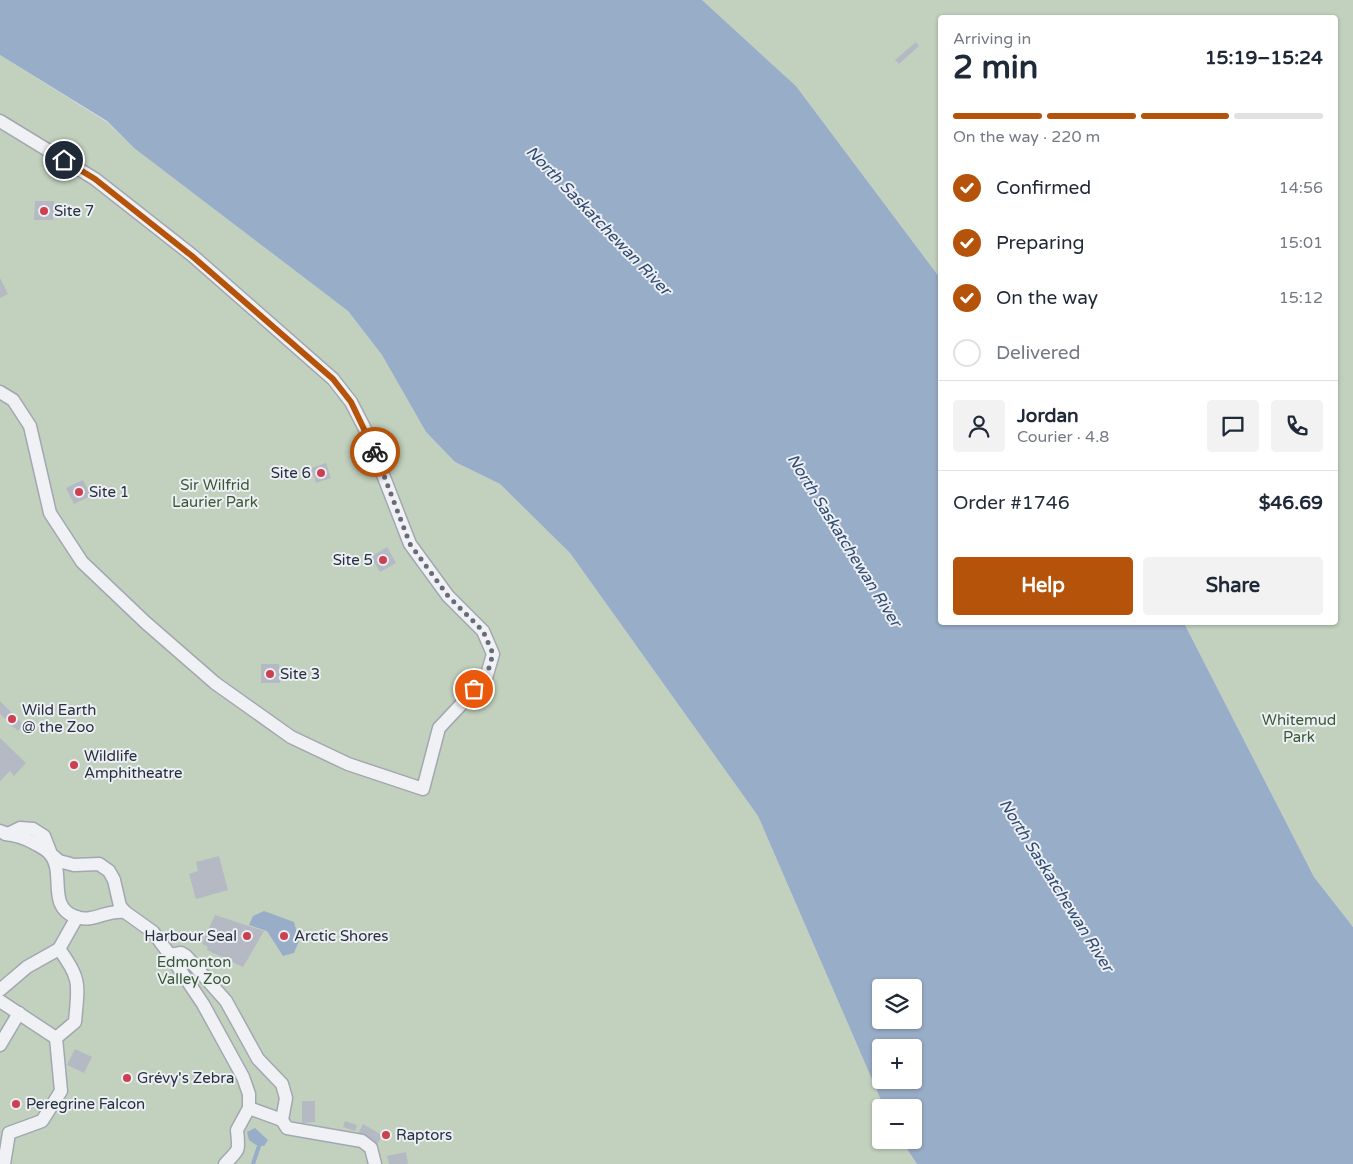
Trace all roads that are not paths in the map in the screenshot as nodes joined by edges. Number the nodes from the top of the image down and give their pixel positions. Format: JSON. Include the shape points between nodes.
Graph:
{"nodes":[{"id":1,"x":0,"y":121,"type":"edge"},
{"id":2,"x":0,"y":392,"type":"edge"},
{"id":3,"x":3,"y":832,"type":"edge"},
{"id":4,"x":50,"y":854,"type":"junction"},
{"id":5,"x":124,"y":912,"type":"junction"},
{"id":6,"x":77,"y":917,"type":"junction"},
{"id":7,"x":59,"y":949,"type":"junction"},
{"id":8,"x":170,"y":955,"type":"junction"},
{"id":9,"x":0,"y":990,"type":"edge"},
{"id":10,"x":0,"y":1001,"type":"edge"},
{"id":11,"x":19,"y":1013,"type":"junction"},
{"id":12,"x":240,"y":1025,"type":"junction"},
{"id":13,"x":219,"y":1034,"type":"junction"},
{"id":14,"x":56,"y":1038,"type":"junction"},
{"id":15,"x":0,"y":1045,"type":"edge"},
{"id":16,"x":249,"y":1108,"type":"junction"},
{"id":17,"x":282,"y":1120,"type":"junction"},
{"id":18,"x":4,"y":1164,"type":"edge"},
{"id":19,"x":225,"y":1164,"type":"edge"},
{"id":20,"x":375,"y":1164,"type":"edge"}],
"edges":[{"from":1,"to":2,"type":"street","via":[[95,179],[192,256],[333,379],[351,402],[366,431],[410,544],[448,596],[483,631],[493,654],[486,678],[439,728],[423,789],[348,764],[291,737],[215,683],[145,622],[82,562],[50,513],[30,426],[13,400]]},
{"from":3,"to":4,"type":"street","via":[[30,841]]},
{"from":4,"to":5,"type":"street","via":[[69,865],[104,867],[112,875],[117,899]]},
{"from":4,"to":6,"type":"street","via":[[57,874],[58,899],[70,914]]},
{"from":5,"to":6,"type":"street"},
{"from":5,"to":8,"type":"street","via":[[153,932]]},
{"from":6,"to":7,"type":"street"},
{"from":7,"to":9,"type":"street","via":[[27,967]]},
{"from":7,"to":14,"type":"street","via":[[78,981],[75,1022]]},
{"from":8,"to":12,"type":"street","via":[[181,953],[186,956],[226,1001]]},
{"from":8,"to":13,"type":"street"},
{"from":10,"to":11,"type":"street"},
{"from":11,"to":14,"type":"street"},
{"from":11,"to":15,"type":"street"},
{"from":12,"to":13,"type":"street"},
{"from":12,"to":17,"type":"street","via":[[258,1059],[282,1084],[286,1098]]},
{"from":13,"to":16,"type":"street","via":[[245,1082]]},
{"from":14,"to":18,"type":"street","via":[[61,1091],[42,1121],[9,1133]]},
{"from":16,"to":17,"type":"street"},
{"from":16,"to":19,"type":"street","via":[[237,1130],[238,1152]]},
{"from":17,"to":20,"type":"street","via":[[292,1131],[326,1133],[362,1141],[371,1148]]}]}
